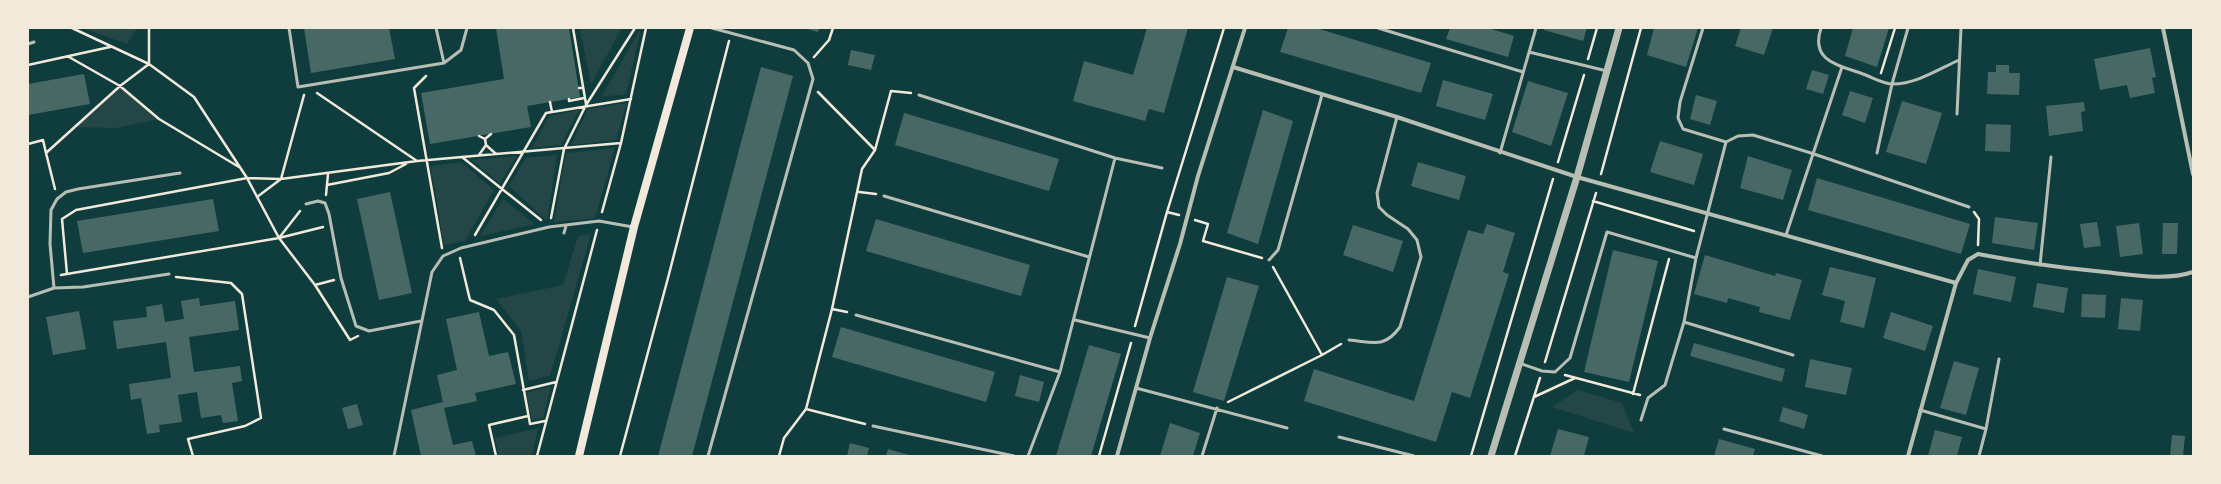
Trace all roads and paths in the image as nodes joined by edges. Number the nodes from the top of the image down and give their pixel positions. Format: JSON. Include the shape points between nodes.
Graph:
{"nodes":[{"id":1,"x":72,"y":28,"type":"edge"},
{"id":2,"x":148,"y":28,"type":"edge"},
{"id":3,"x":289,"y":28,"type":"edge"},
{"id":4,"x":436,"y":28,"type":"edge"},
{"id":5,"x":468,"y":28,"type":"edge"},
{"id":6,"x":573,"y":28,"type":"edge"},
{"id":7,"x":635,"y":28,"type":"edge"},
{"id":8,"x":646,"y":28,"type":"edge"},
{"id":9,"x":690,"y":28,"type":"edge"},
{"id":10,"x":712,"y":28,"type":"edge"},
{"id":11,"x":833,"y":28,"type":"edge"},
{"id":12,"x":1224,"y":28,"type":"edge"},
{"id":13,"x":1245,"y":28,"type":"edge"},
{"id":14,"x":1378,"y":28,"type":"edge"},
{"id":15,"x":1536,"y":28,"type":"edge"},
{"id":16,"x":1597,"y":28,"type":"edge"},
{"id":17,"x":1619,"y":28,"type":"edge"},
{"id":18,"x":1641,"y":28,"type":"edge"},
{"id":19,"x":1703,"y":28,"type":"edge"},
{"id":20,"x":1821,"y":28,"type":"edge"},
{"id":21,"x":1895,"y":28,"type":"edge"},
{"id":22,"x":1908,"y":28,"type":"edge"},
{"id":23,"x":1961,"y":28,"type":"edge"},
{"id":24,"x":2163,"y":28,"type":"edge"},
{"id":25,"x":731,"y":33,"type":"junction"},
{"id":26,"x":34,"y":42,"type":"dead end"},
{"id":27,"x":28,"y":44,"type":"edge"},
{"id":28,"x":111,"y":47,"type":"junction"},
{"id":29,"x":1529,"y":52,"type":"junction"},
{"id":30,"x":69,"y":57,"type":"junction"},
{"id":31,"x":1959,"y":60,"type":"junction"},
{"id":32,"x":444,"y":62,"type":"junction"},
{"id":33,"x":808,"y":63,"type":"junction"},
{"id":34,"x":28,"y":64,"type":"edge"},
{"id":35,"x":149,"y":64,"type":"junction"},
{"id":36,"x":436,"y":64,"type":"junction"},
{"id":37,"x":1586,"y":66,"type":"junction"},
{"id":38,"x":1233,"y":67,"type":"junction"},
{"id":39,"x":1842,"y":67,"type":"junction"},
{"id":40,"x":1607,"y":71,"type":"junction"},
{"id":41,"x":1523,"y":72,"type":"junction"},
{"id":42,"x":1879,"y":80,"type":"junction"},
{"id":43,"x":1892,"y":84,"type":"junction"},
{"id":44,"x":811,"y":85,"type":"junction"},
{"id":45,"x":120,"y":86,"type":"junction"},
{"id":46,"x":307,"y":86,"type":"junction"},
{"id":47,"x":579,"y":88,"type":"dead end"},
{"id":48,"x":583,"y":88,"type":"junction"},
{"id":49,"x":919,"y":95,"type":"joint"},
{"id":50,"x":1322,"y":95,"type":"junction"},
{"id":51,"x":584,"y":98,"type":"junction"},
{"id":52,"x":571,"y":99,"type":"dead end"},
{"id":53,"x":631,"y":99,"type":"junction"},
{"id":54,"x":550,"y":102,"type":"dead end"},
{"id":55,"x":586,"y":105,"type":"junction"},
{"id":56,"x":552,"y":112,"type":"junction"},
{"id":57,"x":1957,"y":114,"type":"dead end"},
{"id":58,"x":1397,"y":117,"type":"junction"},
{"id":59,"x":491,"y":134,"type":"dead end"},
{"id":60,"x":479,"y":136,"type":"dead end"},
{"id":61,"x":485,"y":139,"type":"junction"},
{"id":62,"x":1726,"y":142,"type":"junction"},
{"id":63,"x":621,"y":143,"type":"junction"},
{"id":64,"x":28,"y":144,"type":"edge"},
{"id":65,"x":486,"y":144,"type":"junction"},
{"id":66,"x":564,"y":149,"type":"junction"},
{"id":67,"x":875,"y":150,"type":"junction"},
{"id":68,"x":524,"y":152,"type":"junction"},
{"id":69,"x":46,"y":153,"type":"junction"},
{"id":70,"x":1500,"y":153,"type":"junction"},
{"id":71,"x":1877,"y":153,"type":"dead end"},
{"id":72,"x":496,"y":154,"type":"junction"},
{"id":73,"x":1814,"y":154,"type":"junction"},
{"id":74,"x":478,"y":155,"type":"junction"},
{"id":75,"x":461,"y":157,"type":"junction"},
{"id":76,"x":2051,"y":157,"type":"dead end"},
{"id":77,"x":1115,"y":158,"type":"junction"},
{"id":78,"x":426,"y":160,"type":"junction"},
{"id":79,"x":417,"y":161,"type":"junction"},
{"id":80,"x":408,"y":162,"type":"junction"},
{"id":81,"x":239,"y":168,"type":"junction"},
{"id":82,"x":1162,"y":168,"type":"dead end"},
{"id":83,"x":1556,"y":171,"type":"junction"},
{"id":84,"x":180,"y":173,"type":"dead end"},
{"id":85,"x":328,"y":174,"type":"junction"},
{"id":86,"x":2193,"y":174,"type":"edge"},
{"id":87,"x":1577,"y":177,"type":"junction"},
{"id":88,"x":247,"y":178,"type":"junction"},
{"id":89,"x":281,"y":179,"type":"junction"},
{"id":90,"x":1598,"y":184,"type":"junction"},
{"id":91,"x":327,"y":185,"type":"junction"},
{"id":92,"x":502,"y":188,"type":"junction"},
{"id":93,"x":858,"y":192,"type":"junction"},
{"id":94,"x":884,"y":196,"type":"joint"},
{"id":95,"x":257,"y":197,"type":"junction"},
{"id":96,"x":58,"y":199,"type":"junction"},
{"id":97,"x":1593,"y":201,"type":"junction"},
{"id":98,"x":306,"y":204,"type":"joint"},
{"id":99,"x":325,"y":204,"type":"junction"},
{"id":100,"x":1969,"y":207,"type":"joint"},
{"id":101,"x":1167,"y":212,"type":"junction"},
{"id":102,"x":601,"y":213,"type":"dead end"},
{"id":103,"x":1707,"y":214,"type":"junction"},
{"id":104,"x":1187,"y":218,"type":"junction"},
{"id":105,"x":331,"y":225,"type":"junction"},
{"id":106,"x":566,"y":226,"type":"junction"},
{"id":107,"x":634,"y":227,"type":"junction"},
{"id":108,"x":549,"y":228,"type":"junction"},
{"id":109,"x":597,"y":229,"type":"dead end"},
{"id":110,"x":564,"y":233,"type":"dead end"},
{"id":111,"x":1702,"y":234,"type":"junction"},
{"id":112,"x":1786,"y":235,"type":"junction"},
{"id":113,"x":279,"y":238,"type":"junction"},
{"id":114,"x":468,"y":247,"type":"junction"},
{"id":115,"x":458,"y":250,"type":"junction"},
{"id":116,"x":1671,"y":251,"type":"junction"},
{"id":117,"x":1978,"y":254,"type":"junction"},
{"id":118,"x":443,"y":256,"type":"junction"},
{"id":119,"x":1089,"y":257,"type":"junction"},
{"id":120,"x":1696,"y":258,"type":"junction"},
{"id":121,"x":1269,"y":260,"type":"junction"},
{"id":122,"x":2040,"y":265,"type":"junction"},
{"id":123,"x":2193,"y":272,"type":"edge"},
{"id":124,"x":67,"y":274,"type":"junction"},
{"id":125,"x":169,"y":274,"type":"joint"},
{"id":126,"x":53,"y":276,"type":"junction"},
{"id":127,"x":341,"y":278,"type":"junction"},
{"id":128,"x":1956,"y":282,"type":"junction"},
{"id":129,"x":315,"y":285,"type":"junction"},
{"id":130,"x":54,"y":288,"type":"junction"},
{"id":131,"x":28,"y":297,"type":"edge"},
{"id":132,"x":832,"y":309,"type":"junction"},
{"id":133,"x":856,"y":315,"type":"joint"},
{"id":134,"x":1075,"y":320,"type":"junction"},
{"id":135,"x":421,"y":321,"type":"junction"},
{"id":136,"x":1684,"y":322,"type":"junction"},
{"id":137,"x":369,"y":330,"type":"junction"},
{"id":138,"x":1133,"y":334,"type":"junction"},
{"id":139,"x":1150,"y":338,"type":"junction"},
{"id":140,"x":1349,"y":340,"type":"joint"},
{"id":141,"x":1322,"y":355,"type":"junction"},
{"id":142,"x":1792,"y":355,"type":"dead end"},
{"id":143,"x":1999,"y":359,"type":"dead end"},
{"id":144,"x":1520,"y":363,"type":"junction"},
{"id":145,"x":1542,"y":371,"type":"junction"},
{"id":146,"x":1060,"y":372,"type":"junction"},
{"id":147,"x":1555,"y":372,"type":"junction"},
{"id":148,"x":1574,"y":378,"type":"junction"},
{"id":149,"x":556,"y":382,"type":"junction"},
{"id":150,"x":1136,"y":388,"type":"junction"},
{"id":151,"x":523,"y":390,"type":"junction"},
{"id":152,"x":1633,"y":394,"type":"junction"},
{"id":153,"x":1534,"y":397,"type":"junction"},
{"id":154,"x":1648,"y":398,"type":"junction"},
{"id":155,"x":1217,"y":408,"type":"junction"},
{"id":156,"x":806,"y":409,"type":"junction"},
{"id":157,"x":1920,"y":410,"type":"junction"},
{"id":158,"x":528,"y":416,"type":"junction"},
{"id":159,"x":1641,"y":420,"type":"dead end"},
{"id":160,"x":545,"y":421,"type":"junction"},
{"id":161,"x":873,"y":426,"type":"joint"},
{"id":162,"x":1287,"y":428,"type":"dead end"},
{"id":163,"x":1724,"y":429,"type":"dead end"},
{"id":164,"x":1986,"y":429,"type":"junction"},
{"id":165,"x":1339,"y":437,"type":"dead end"},
{"id":166,"x":193,"y":456,"type":"edge"},
{"id":167,"x":394,"y":456,"type":"edge"},
{"id":168,"x":496,"y":456,"type":"edge"},
{"id":169,"x":537,"y":456,"type":"edge"},
{"id":170,"x":579,"y":456,"type":"edge"},
{"id":171,"x":620,"y":456,"type":"edge"},
{"id":172,"x":708,"y":456,"type":"edge"},
{"id":173,"x":779,"y":456,"type":"edge"},
{"id":174,"x":1014,"y":456,"type":"edge"},
{"id":175,"x":1028,"y":456,"type":"edge"},
{"id":176,"x":1098,"y":456,"type":"edge"},
{"id":177,"x":1117,"y":456,"type":"edge"},
{"id":178,"x":1202,"y":456,"type":"edge"},
{"id":179,"x":1414,"y":456,"type":"edge"},
{"id":180,"x":1470,"y":456,"type":"edge"},
{"id":181,"x":1491,"y":456,"type":"edge"},
{"id":182,"x":1515,"y":456,"type":"edge"},
{"id":183,"x":1822,"y":456,"type":"edge"},
{"id":184,"x":1908,"y":456,"type":"edge"},
{"id":185,"x":1978,"y":456,"type":"edge"}],
"edges":[{"from":1,"to":28,"type":"path"},
{"from":2,"to":35,"type":"path"},
{"from":3,"to":46,"type":"lane","via":[[298,87]]},
{"from":4,"to":32,"type":"lane"},
{"from":5,"to":32,"type":"lane","via":[[461,50]]},
{"from":6,"to":48,"type":"path"},
{"from":7,"to":55,"type":"path"},
{"from":8,"to":53,"type":"path"},
{"from":9,"to":107,"type":"main road"},
{"from":10,"to":25,"type":"lane"},
{"from":11,"to":33,"type":"path","via":[[829,40]]},
{"from":12,"to":101,"type":"path"},
{"from":13,"to":38,"type":"street"},
{"from":14,"to":41,"type":"lane"},
{"from":15,"to":29,"type":"lane"},
{"from":16,"to":37,"type":"path"},
{"from":17,"to":40,"type":"street"},
{"from":18,"to":90,"type":"path"},
{"from":19,"to":62,"type":"lane","via":[[1680,102],[1678,118],[1683,129]]},
{"from":20,"to":39,"type":"lane","via":[[1817,40],[1818,48],[1824,57]]},
{"from":21,"to":42,"type":"path"},
{"from":22,"to":43,"type":"lane"},
{"from":23,"to":31,"type":"lane"},
{"from":24,"to":86,"type":"street"},
{"from":25,"to":33,"type":"lane","via":[[794,50]]},
{"from":25,"to":171,"type":"path"},
{"from":26,"to":27,"type":"lane"},
{"from":28,"to":30,"type":"path"},
{"from":28,"to":35,"type":"path"},
{"from":29,"to":37,"type":"lane"},
{"from":29,"to":41,"type":"lane"},
{"from":30,"to":34,"type":"path"},
{"from":30,"to":45,"type":"path"},
{"from":31,"to":43,"type":"lane","via":[[1917,79]]},
{"from":31,"to":57,"type":"lane"},
{"from":32,"to":36,"type":"lane"},
{"from":33,"to":44,"type":"lane","via":[[813,79]]},
{"from":35,"to":45,"type":"path"},
{"from":35,"to":81,"type":"path","via":[[194,97]]},
{"from":36,"to":46,"type":"lane"},
{"from":36,"to":78,"type":"path","via":[[414,88]]},
{"from":37,"to":40,"type":"lane"},
{"from":37,"to":83,"type":"path"},
{"from":38,"to":50,"type":"street"},
{"from":38,"to":104,"type":"street"},
{"from":39,"to":42,"type":"lane"},
{"from":39,"to":73,"type":"lane"},
{"from":40,"to":87,"type":"street"},
{"from":41,"to":70,"type":"lane"},
{"from":42,"to":43,"type":"lane"},
{"from":43,"to":71,"type":"lane"},
{"from":44,"to":67,"type":"path"},
{"from":44,"to":172,"type":"lane"},
{"from":45,"to":69,"type":"path"},
{"from":45,"to":81,"type":"path","via":[[159,119]]},
{"from":46,"to":79,"type":"path"},
{"from":46,"to":89,"type":"path"},
{"from":47,"to":48,"type":"path"},
{"from":48,"to":51,"type":"path"},
{"from":49,"to":67,"type":"path","via":[[891,91]]},
{"from":49,"to":77,"type":"lane"},
{"from":50,"to":58,"type":"street"},
{"from":50,"to":121,"type":"lane","via":[[1278,250]]},
{"from":51,"to":52,"type":"path"},
{"from":51,"to":55,"type":"path"},
{"from":53,"to":55,"type":"path"},
{"from":53,"to":63,"type":"path"},
{"from":54,"to":56,"type":"path"},
{"from":55,"to":56,"type":"path"},
{"from":55,"to":66,"type":"path"},
{"from":56,"to":68,"type":"path","via":[[546,113]]},
{"from":58,"to":70,"type":"street"},
{"from":58,"to":140,"type":"lane","via":[[1377,193],[1379,207],[1408,229],[1417,240],[1421,257],[1400,327],[1393,336],[1384,343]]},
{"from":59,"to":61,"type":"path"},
{"from":60,"to":61,"type":"path"},
{"from":61,"to":65,"type":"path"},
{"from":62,"to":73,"type":"lane","via":[[1738,136],[1753,136]]},
{"from":62,"to":103,"type":"lane"},
{"from":63,"to":66,"type":"path"},
{"from":63,"to":102,"type":"path"},
{"from":64,"to":69,"type":"path","via":[[43,140]]},
{"from":65,"to":72,"type":"path"},
{"from":65,"to":74,"type":"path"},
{"from":66,"to":68,"type":"path"},
{"from":66,"to":108,"type":"path"},
{"from":67,"to":93,"type":"path","via":[[862,169]]},
{"from":68,"to":72,"type":"path"},
{"from":68,"to":92,"type":"path"},
{"from":69,"to":96,"type":"path"},
{"from":70,"to":83,"type":"street"},
{"from":72,"to":74,"type":"path"},
{"from":73,"to":100,"type":"lane"},
{"from":73,"to":112,"type":"lane"},
{"from":74,"to":75,"type":"path"},
{"from":75,"to":78,"type":"path"},
{"from":75,"to":92,"type":"path"},
{"from":76,"to":122,"type":"lane"},
{"from":77,"to":82,"type":"lane"},
{"from":77,"to":119,"type":"lane"},
{"from":78,"to":79,"type":"path"},
{"from":78,"to":118,"type":"path"},
{"from":79,"to":80,"type":"path"},
{"from":80,"to":85,"type":"path"},
{"from":80,"to":91,"type":"path","via":[[389,173]]},
{"from":81,"to":88,"type":"path"},
{"from":83,"to":87,"type":"street"},
{"from":83,"to":180,"type":"path"},
{"from":84,"to":96,"type":"lane","via":[[78,189],[66,192]]},
{"from":85,"to":89,"type":"path"},
{"from":85,"to":91,"type":"path"},
{"from":87,"to":90,"type":"street"},
{"from":87,"to":144,"type":"street"},
{"from":88,"to":89,"type":"path"},
{"from":88,"to":95,"type":"path"},
{"from":88,"to":124,"type":"path","via":[[76,210],[62,219]]},
{"from":89,"to":95,"type":"path"},
{"from":90,"to":97,"type":"path"},
{"from":90,"to":103,"type":"street"},
{"from":91,"to":99,"type":"path"},
{"from":92,"to":108,"type":"path"},
{"from":92,"to":114,"type":"path"},
{"from":93,"to":94,"type":"path"},
{"from":93,"to":132,"type":"path"},
{"from":94,"to":119,"type":"lane"},
{"from":95,"to":113,"type":"path"},
{"from":96,"to":126,"type":"lane","via":[[51,210],[50,244]]},
{"from":97,"to":111,"type":"path"},
{"from":97,"to":145,"type":"path"},
{"from":98,"to":99,"type":"lane","via":[[318,200]]},
{"from":98,"to":113,"type":"path"},
{"from":99,"to":105,"type":"lane"},
{"from":100,"to":117,"type":"path","via":[[1979,220]]},
{"from":101,"to":104,"type":"path"},
{"from":101,"to":138,"type":"path"},
{"from":103,"to":111,"type":"lane"},
{"from":103,"to":112,"type":"street"},
{"from":104,"to":121,"type":"path","via":[[1208,224],[1203,242]]},
{"from":104,"to":139,"type":"street"},
{"from":105,"to":113,"type":"path"},
{"from":105,"to":127,"type":"lane"},
{"from":106,"to":107,"type":"lane","via":[[599,221]]},
{"from":106,"to":108,"type":"lane"},
{"from":106,"to":110,"type":"lane"},
{"from":107,"to":170,"type":"main road"},
{"from":108,"to":114,"type":"lane"},
{"from":109,"to":149,"type":"path"},
{"from":111,"to":120,"type":"lane"},
{"from":112,"to":128,"type":"street"},
{"from":113,"to":124,"type":"path"},
{"from":113,"to":129,"type":"path"},
{"from":114,"to":115,"type":"lane"},
{"from":115,"to":118,"type":"lane"},
{"from":115,"to":151,"type":"path","via":[[470,300],[494,310],[514,336]]},
{"from":116,"to":120,"type":"lane"},
{"from":116,"to":147,"type":"lane","via":[[1607,232],[1570,358]]},
{"from":116,"to":152,"type":"path"},
{"from":117,"to":122,"type":"street"},
{"from":117,"to":128,"type":"street","via":[[1968,260]]},
{"from":118,"to":135,"type":"lane","via":[[432,272]]},
{"from":119,"to":134,"type":"lane"},
{"from":120,"to":136,"type":"lane"},
{"from":121,"to":141,"type":"path"},
{"from":122,"to":123,"type":"street","via":[[2157,276],[2181,276]]},
{"from":124,"to":126,"type":"path"},
{"from":125,"to":130,"type":"lane","via":[[83,287]]},
{"from":125,"to":166,"type":"path","via":[[231,283],[242,294],[261,418],[245,426],[188,439]]},
{"from":126,"to":130,"type":"lane"},
{"from":127,"to":129,"type":"path"},
{"from":127,"to":137,"type":"lane","via":[[356,326]]},
{"from":128,"to":157,"type":"street"},
{"from":129,"to":137,"type":"path","via":[[350,340]]},
{"from":130,"to":131,"type":"lane"},
{"from":132,"to":133,"type":"path"},
{"from":132,"to":156,"type":"path"},
{"from":133,"to":146,"type":"lane"},
{"from":134,"to":138,"type":"lane"},
{"from":134,"to":146,"type":"lane"},
{"from":135,"to":137,"type":"lane"},
{"from":135,"to":167,"type":"lane"},
{"from":136,"to":142,"type":"lane"},
{"from":136,"to":154,"type":"lane","via":[[1664,385]]},
{"from":138,"to":139,"type":"lane"},
{"from":138,"to":176,"type":"path"},
{"from":139,"to":150,"type":"street"},
{"from":140,"to":141,"type":"path"},
{"from":141,"to":155,"type":"path"},
{"from":143,"to":164,"type":"lane"},
{"from":144,"to":145,"type":"lane"},
{"from":144,"to":181,"type":"street"},
{"from":145,"to":147,"type":"lane"},
{"from":145,"to":153,"type":"path"},
{"from":146,"to":175,"type":"lane"},
{"from":147,"to":148,"type":"path"},
{"from":148,"to":152,"type":"path"},
{"from":148,"to":153,"type":"path"},
{"from":149,"to":151,"type":"path"},
{"from":149,"to":160,"type":"path"},
{"from":150,"to":155,"type":"lane"},
{"from":150,"to":177,"type":"street"},
{"from":151,"to":158,"type":"path"},
{"from":152,"to":154,"type":"path"},
{"from":153,"to":182,"type":"path"},
{"from":154,"to":159,"type":"lane"},
{"from":155,"to":162,"type":"lane"},
{"from":155,"to":178,"type":"lane"},
{"from":156,"to":161,"type":"path"},
{"from":156,"to":173,"type":"path","via":[[784,438]]},
{"from":157,"to":164,"type":"lane"},
{"from":157,"to":184,"type":"street"},
{"from":158,"to":160,"type":"path","via":[[530,424]]},
{"from":158,"to":168,"type":"path","via":[[489,425]]},
{"from":160,"to":169,"type":"path"},
{"from":161,"to":174,"type":"lane"},
{"from":163,"to":183,"type":"lane"},
{"from":164,"to":185,"type":"lane"},
{"from":165,"to":179,"type":"lane"}]}
